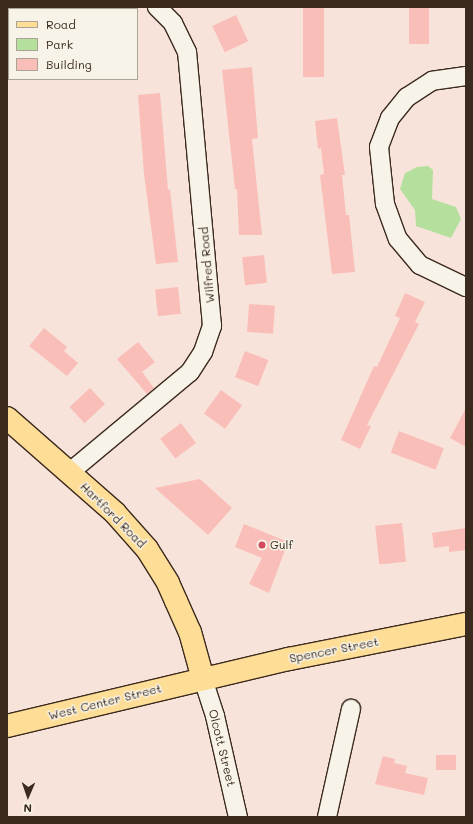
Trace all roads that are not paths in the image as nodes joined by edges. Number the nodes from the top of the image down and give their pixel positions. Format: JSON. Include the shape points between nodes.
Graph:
{"nodes":[{"id":1,"x":157,"y":7,"type":"edge"},
{"id":2,"x":466,"y":76,"type":"edge"},
{"id":3,"x":466,"y":287,"type":"edge"},
{"id":4,"x":7,"y":418,"type":"edge"},
{"id":5,"x":70,"y":472,"type":"junction"},
{"id":6,"x":466,"y":624,"type":"edge"},
{"id":7,"x":203,"y":679,"type":"junction"},
{"id":8,"x":351,"y":709,"type":"dead end"},
{"id":9,"x":7,"y":726,"type":"edge"},
{"id":10,"x":238,"y":817,"type":"edge"},
{"id":11,"x":327,"y":817,"type":"edge"}],
"edges":[{"from":1,"to":5,"type":"street","name":"Wilfred Road","via":[[173,23],[187,52],[212,326],[203,352],[190,372]]},
{"from":2,"to":3,"type":"street","via":[[432,81],[407,97],[390,118],[379,147],[385,204],[398,239],[420,265]]},
{"from":4,"to":5,"type":"main road","name":"Hartford Road"},
{"from":5,"to":7,"type":"main road","name":"Hartford Road","via":[[115,513],[147,549],[174,595],[190,632]]},
{"from":6,"to":7,"type":"main road","name":"Spencer Street"},
{"from":7,"to":9,"type":"main road","name":"West Center Street"},
{"from":7,"to":10,"type":"street","name":"Olcott Street","via":[[215,716]]},
{"from":8,"to":11,"type":"street"}]}
